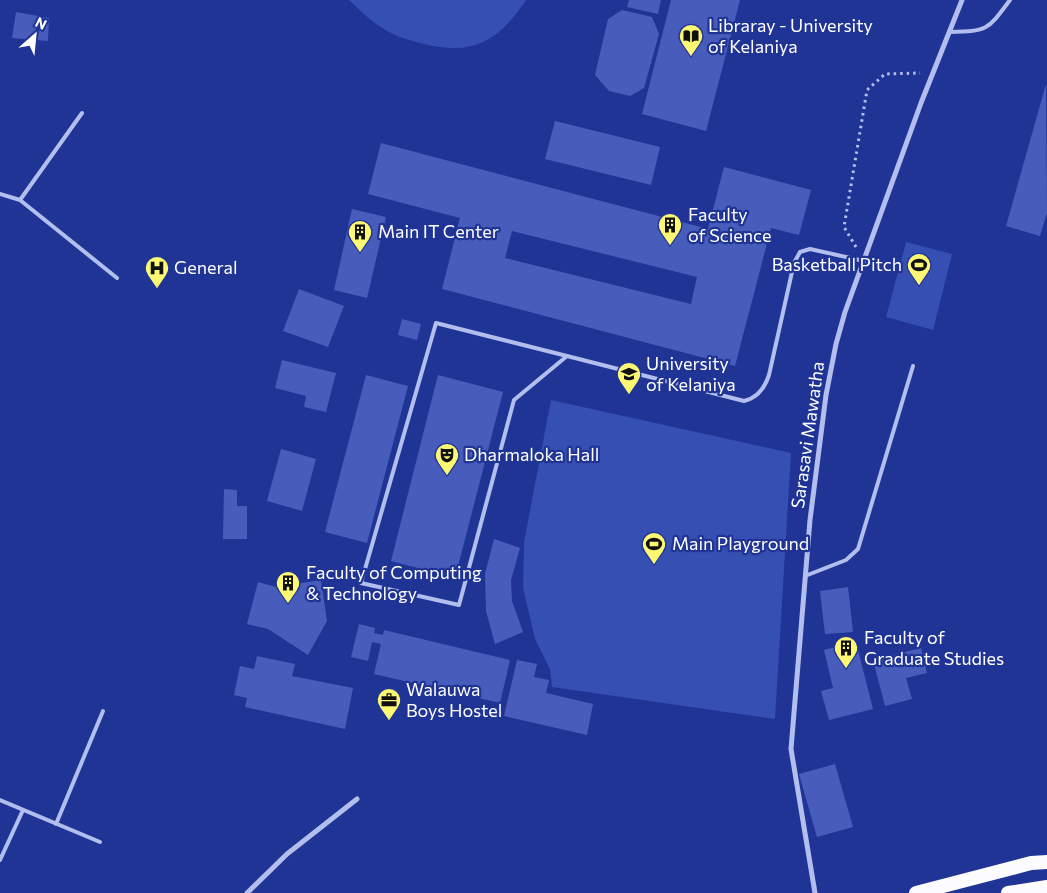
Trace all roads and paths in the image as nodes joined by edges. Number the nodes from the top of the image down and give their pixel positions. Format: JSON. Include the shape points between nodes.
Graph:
{"nodes":[{"id":1,"x":962,"y":0,"type":"edge"},
{"id":2,"x":1010,"y":0,"type":"edge"},
{"id":3,"x":949,"y":32,"type":"junction"},
{"id":4,"x":933,"y":72,"type":"junction"},
{"id":5,"x":82,"y":113,"type":"dead end"},
{"id":6,"x":0,"y":194,"type":"edge"},
{"id":7,"x":20,"y":200,"type":"junction"},
{"id":8,"x":864,"y":260,"type":"junction"},
{"id":9,"x":117,"y":278,"type":"dead end"},
{"id":10,"x":567,"y":356,"type":"junction"},
{"id":11,"x":912,"y":366,"type":"dead end"},
{"id":12,"x":805,"y":576,"type":"junction"},
{"id":13,"x":103,"y":710,"type":"dead end"},
{"id":14,"x":0,"y":800,"type":"edge"},
{"id":15,"x":357,"y":800,"type":"dead end"},
{"id":16,"x":23,"y":810,"type":"junction"},
{"id":17,"x":56,"y":824,"type":"junction"},
{"id":18,"x":100,"y":842,"type":"dead end"},
{"id":19,"x":0,"y":860,"type":"edge"},
{"id":20,"x":1047,"y":862,"type":"edge"},
{"id":21,"x":1047,"y":886,"type":"edge"},
{"id":22,"x":247,"y":893,"type":"edge"},
{"id":23,"x":815,"y":893,"type":"edge"},
{"id":24,"x":916,"y":893,"type":"edge"},
{"id":25,"x":1008,"y":893,"type":"edge"}],
"edges":[{"from":1,"to":3,"type":"street","name":"Sarasavi Mawatha"},
{"from":2,"to":3,"type":"lane","via":[[991,25],[975,31]]},
{"from":3,"to":4,"type":"street","name":"Sarasavi Mawatha"},
{"from":4,"to":8,"type":"street","name":"Sarasavi Mawatha"},
{"from":4,"to":8,"type":"path","via":[[884,74],[867,90],[844,227]]},
{"from":5,"to":7,"type":"lane"},
{"from":6,"to":7,"type":"lane"},
{"from":7,"to":9,"type":"lane"},
{"from":8,"to":10,"type":"lane","via":[[810,249],[800,252],[794,263],[770,375],[751,399],[744,401]]},
{"from":8,"to":12,"type":"street","name":"Sarasavi Mawatha","via":[[836,344],[826,395]]},
{"from":10,"to":10,"type":"lane","via":[[514,400],[459,605],[361,583],[436,323]]},
{"from":11,"to":12,"type":"lane","via":[[858,549],[846,560]]},
{"from":12,"to":23,"type":"street","name":"Sarasavi Mawatha","via":[[791,749]]},
{"from":13,"to":17,"type":"lane"},
{"from":14,"to":16,"type":"lane"},
{"from":15,"to":22,"type":"street","via":[[287,854]]},
{"from":16,"to":17,"type":"lane"},
{"from":16,"to":19,"type":"lane"},
{"from":17,"to":18,"type":"lane"},
{"from":20,"to":24,"type":"highway","via":[[1031,863]]},
{"from":21,"to":25,"type":"highway"}]}
